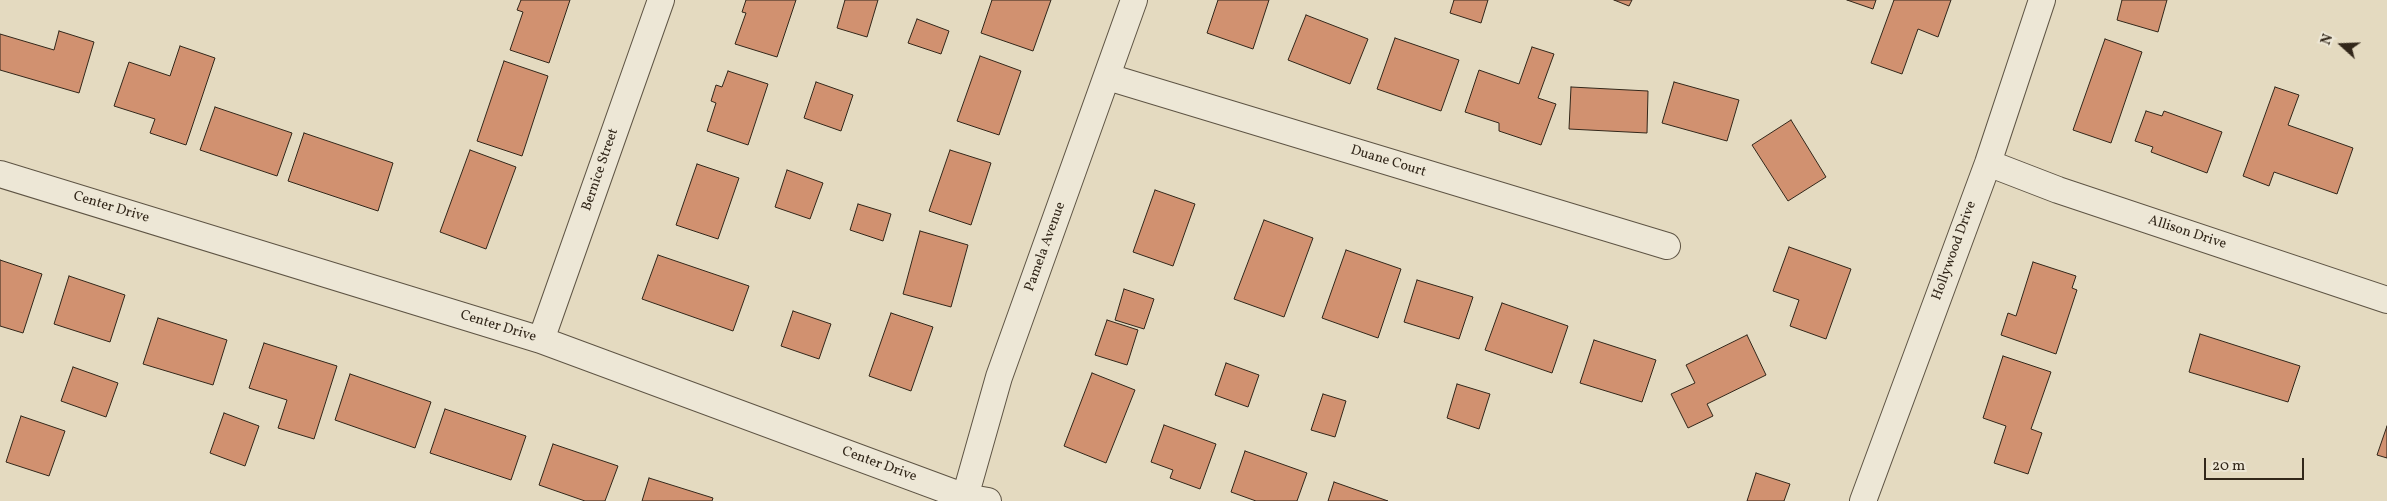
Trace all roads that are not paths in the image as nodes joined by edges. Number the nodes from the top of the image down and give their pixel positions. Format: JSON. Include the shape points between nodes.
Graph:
{"nodes":[{"id":1,"x":661,"y":0,"type":"edge"},
{"id":2,"x":1134,"y":0,"type":"edge"},
{"id":3,"x":2042,"y":0,"type":"edge"},
{"id":4,"x":1108,"y":77,"type":"junction"},
{"id":5,"x":1988,"y":164,"type":"junction"},
{"id":6,"x":0,"y":174,"type":"edge"},
{"id":7,"x":1667,"y":246,"type":"dead end"},
{"id":8,"x":2387,"y":300,"type":"edge"},
{"id":9,"x":540,"y":340,"type":"junction"},
{"id":10,"x":976,"y":499,"type":"edge"},
{"id":11,"x":1863,"y":501,"type":"edge"}],
"edges":[{"from":1,"to":9,"type":"street","name":"Bernice Street"},
{"from":2,"to":4,"type":"street","name":"Pamela Avenue"},
{"from":3,"to":5,"type":"street","name":"Hollywood Drive"},
{"from":4,"to":7,"type":"street","name":"Duane Court"},
{"from":4,"to":10,"type":"street","name":"Pamela Avenue","via":[[999,377]]},
{"from":5,"to":8,"type":"street","name":"Allison Drive"},
{"from":5,"to":11,"type":"street","name":"Hollywood Drive"},
{"from":6,"to":9,"type":"street","name":"Center Drive"},
{"from":9,"to":10,"type":"street","name":"Center Drive"}]}
